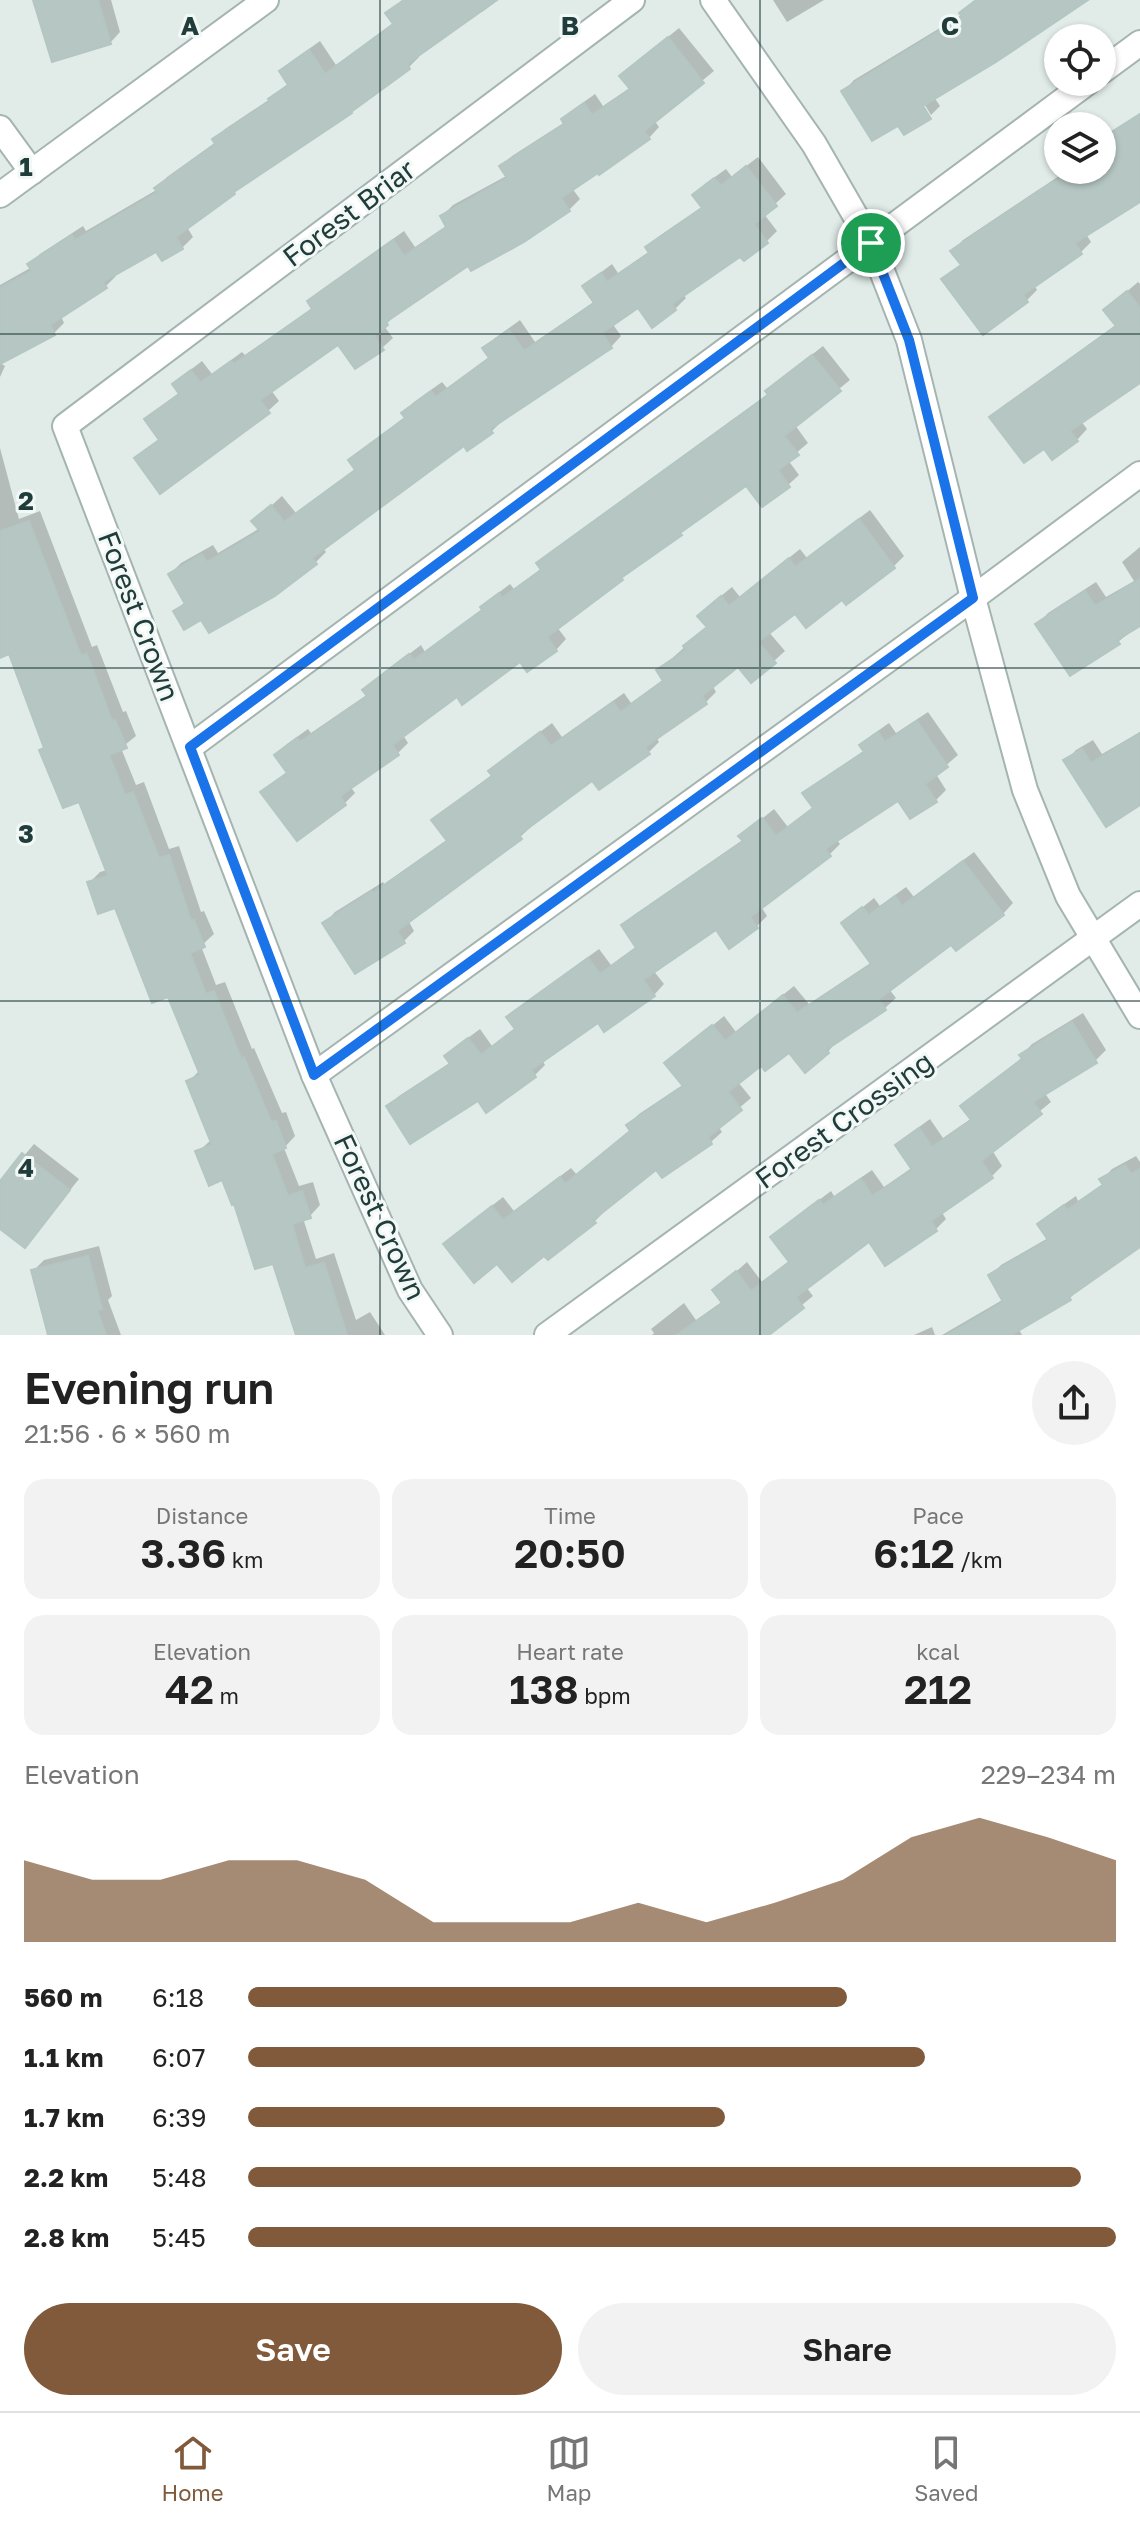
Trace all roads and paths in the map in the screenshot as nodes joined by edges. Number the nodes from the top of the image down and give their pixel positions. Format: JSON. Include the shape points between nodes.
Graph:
{"nodes":[{"id":1,"x":266,"y":0,"type":"edge"},
{"id":2,"x":632,"y":0,"type":"edge"},
{"id":3,"x":713,"y":0,"type":"edge"},
{"id":4,"x":1140,"y":43,"type":"edge"},
{"id":5,"x":1116,"y":61,"type":"edge"},
{"id":6,"x":1069,"y":96,"type":"edge"},
{"id":7,"x":0,"y":128,"type":"edge"},
{"id":8,"x":32,"y":172,"type":"junction"},
{"id":9,"x":0,"y":195,"type":"edge"},
{"id":10,"x":871,"y":243,"type":"junction"},
{"id":11,"x":65,"y":426,"type":"joint"},
{"id":12,"x":1140,"y":474,"type":"edge"},
{"id":13,"x":973,"y":598,"type":"junction"},
{"id":14,"x":190,"y":747,"type":"junction"},
{"id":15,"x":1140,"y":904,"type":"edge"},
{"id":16,"x":1092,"y":939,"type":"junction"},
{"id":17,"x":1140,"y":1016,"type":"edge"},
{"id":18,"x":314,"y":1075,"type":"junction"},
{"id":19,"x":440,"y":1335,"type":"edge"},
{"id":20,"x":547,"y":1335,"type":"edge"}],
"edges":[{"from":1,"to":8,"type":"street"},
{"from":2,"to":11,"type":"street","name":"Forest Briar"},
{"from":3,"to":10,"type":"street","via":[[814,144]]},
{"from":4,"to":5,"type":"street"},
{"from":6,"to":10,"type":"street"},
{"from":7,"to":8,"type":"street"},
{"from":8,"to":9,"type":"street"},
{"from":10,"to":13,"type":"street","via":[[909,340]]},
{"from":10,"to":14,"type":"street"},
{"from":11,"to":14,"type":"street","name":"Forest Crown"},
{"from":12,"to":13,"type":"street"},
{"from":13,"to":16,"type":"street","via":[[1025,790],[1068,896]]},
{"from":13,"to":18,"type":"street"},
{"from":14,"to":18,"type":"street","name":"Forest Crown"},
{"from":15,"to":16,"type":"street","name":"Forest Crossing"},
{"from":16,"to":17,"type":"street"},
{"from":16,"to":20,"type":"street","name":"Forest Crossing"},
{"from":18,"to":19,"type":"street","name":"Forest Crown","via":[[410,1290]]}]}
